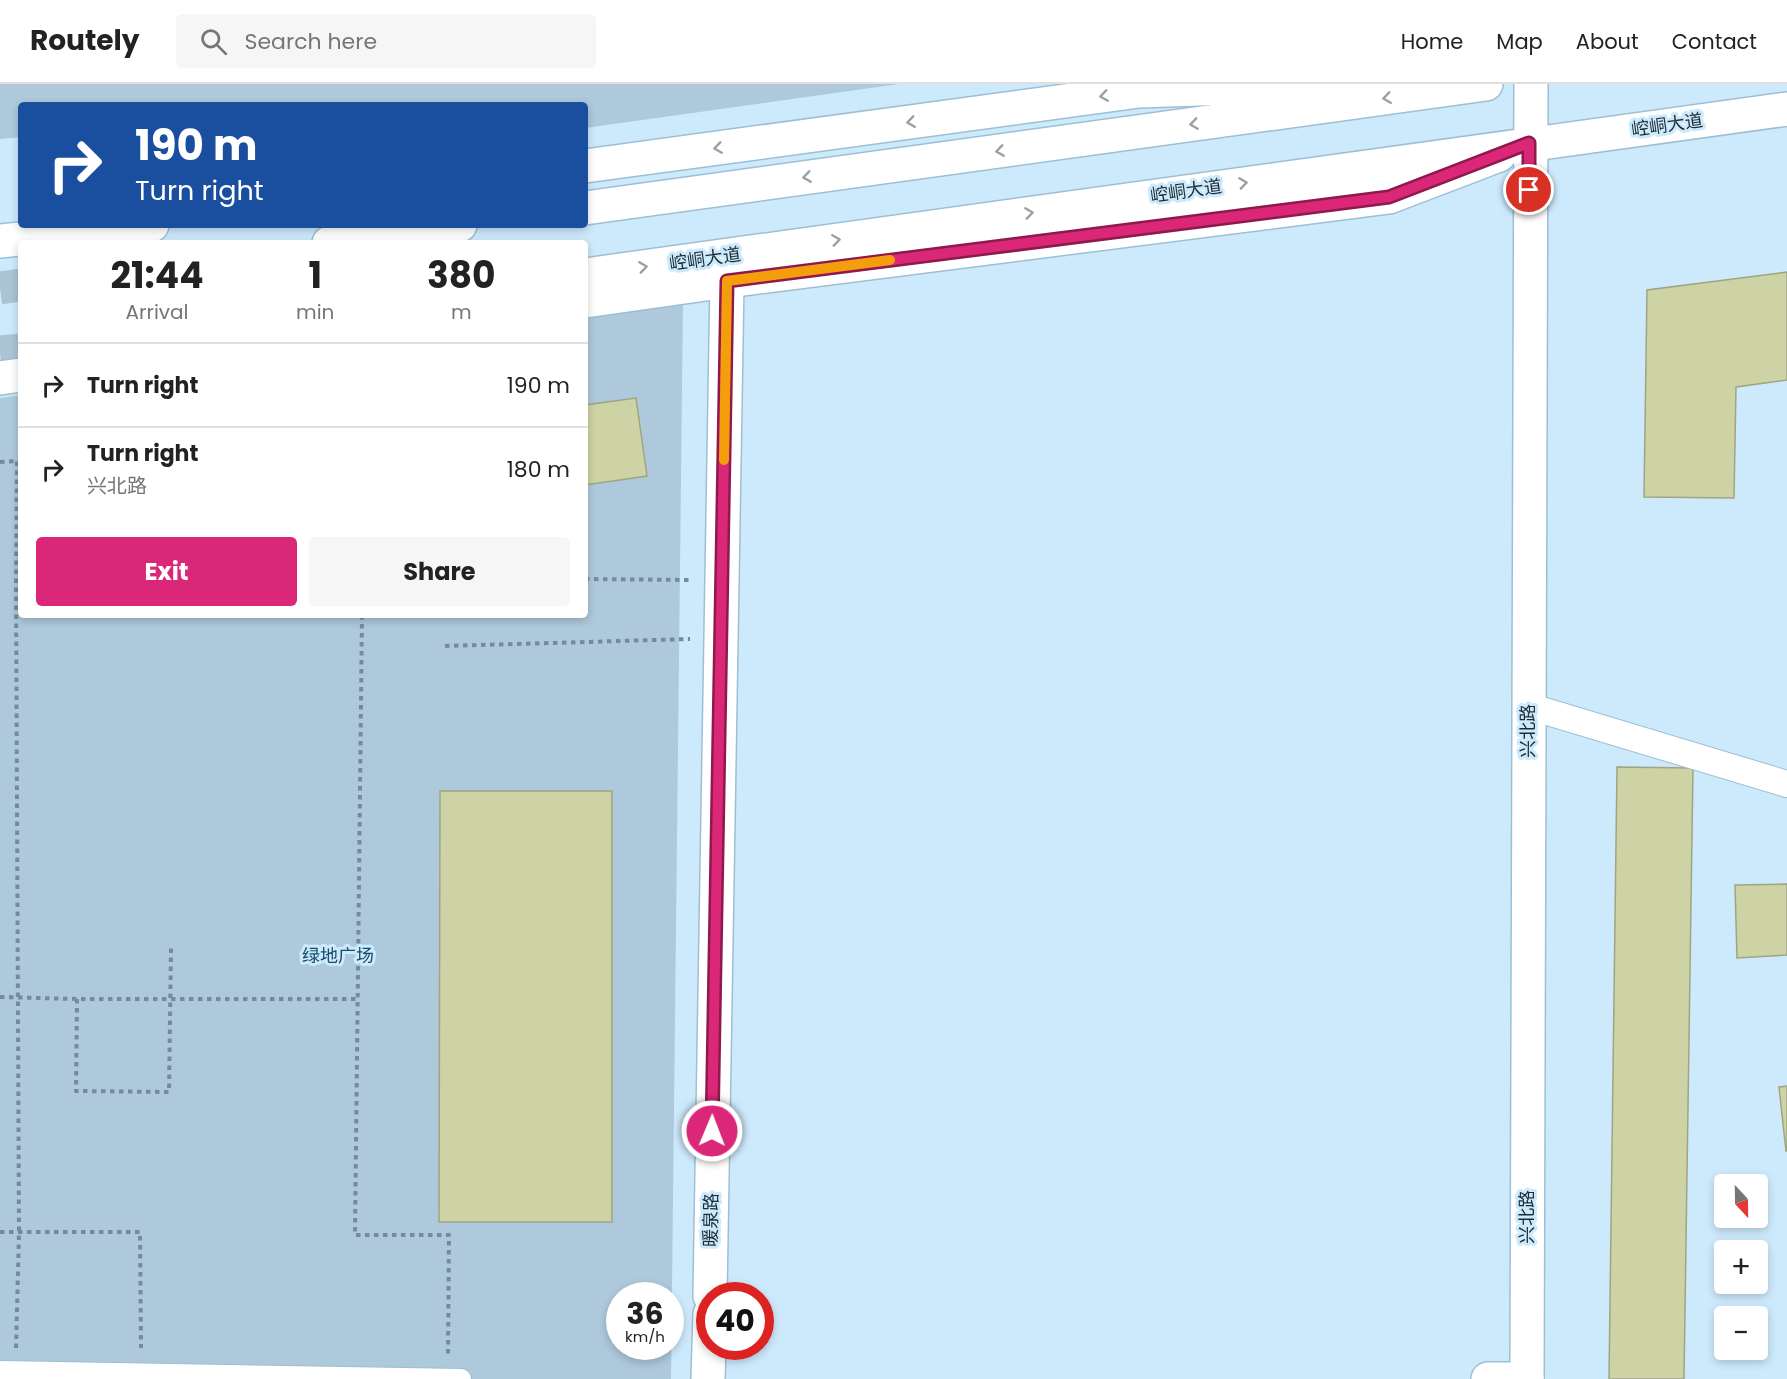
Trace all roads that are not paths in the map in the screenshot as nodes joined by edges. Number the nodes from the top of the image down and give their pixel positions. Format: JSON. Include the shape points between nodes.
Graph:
{"nodes":[{"id":1,"x":1351,"y":84,"type":"edge"},
{"id":2,"x":1486,"y":84,"type":"edge"},
{"id":3,"x":1531,"y":84,"type":"edge"},
{"id":4,"x":1787,"y":109,"type":"edge"},
{"id":5,"x":1529,"y":143,"type":"junction"},
{"id":6,"x":588,"y":166,"type":"edge"},
{"id":7,"x":588,"y":208,"type":"edge"},
{"id":8,"x":124,"y":228,"type":"edge"},
{"id":9,"x":438,"y":228,"type":"edge"},
{"id":10,"x":351,"y":240,"type":"edge"},
{"id":11,"x":0,"y":241,"type":"edge"},
{"id":12,"x":588,"y":275,"type":"edge"},
{"id":13,"x":727,"y":281,"type":"junction"},
{"id":14,"x":588,"y":301,"type":"edge"},
{"id":15,"x":18,"y":375,"type":"edge"},
{"id":16,"x":0,"y":378,"type":"edge"},
{"id":17,"x":1528,"y":706,"type":"junction"},
{"id":18,"x":1787,"y":784,"type":"edge"},
{"id":19,"x":710,"y":1282,"type":"edge"},
{"id":20,"x":709,"y":1360,"type":"edge"},
{"id":21,"x":7,"y":1372,"type":"edge"},
{"id":22,"x":448,"y":1379,"type":"edge"},
{"id":23,"x":461,"y":1379,"type":"edge"},
{"id":24,"x":708,"y":1379,"type":"edge"},
{"id":25,"x":1488,"y":1379,"type":"edge"},
{"id":26,"x":1527,"y":1379,"type":"edge"}],
"edges":[{"from":1,"to":6,"type":"street","one_way":true,"via":[[1139,91]]},
{"from":2,"to":7,"type":"street","one_way":true},
{"from":3,"to":5,"type":"street","name":"兴北路"},
{"from":4,"to":5,"type":"street","name":"崆峒大道"},
{"from":12,"to":5,"type":"street","name":"崆峒大道","one_way":true},
{"from":5,"to":13,"type":"street","via":[[1389,197]]},
{"from":5,"to":17,"type":"street","name":"兴北路"},
{"from":8,"to":11,"type":"street"},
{"from":9,"to":10,"type":"street"},
{"from":13,"to":14,"type":"street"},
{"from":13,"to":19,"type":"street","name":"暖泉路"},
{"from":15,"to":16,"type":"street"},
{"from":17,"to":18,"type":"street"},
{"from":17,"to":26,"type":"street","name":"兴北路"},
{"from":20,"to":24,"type":"street"},
{"from":21,"to":22,"type":"street"},
{"from":22,"to":23,"type":"street"},
{"from":25,"to":26,"type":"street"}]}
